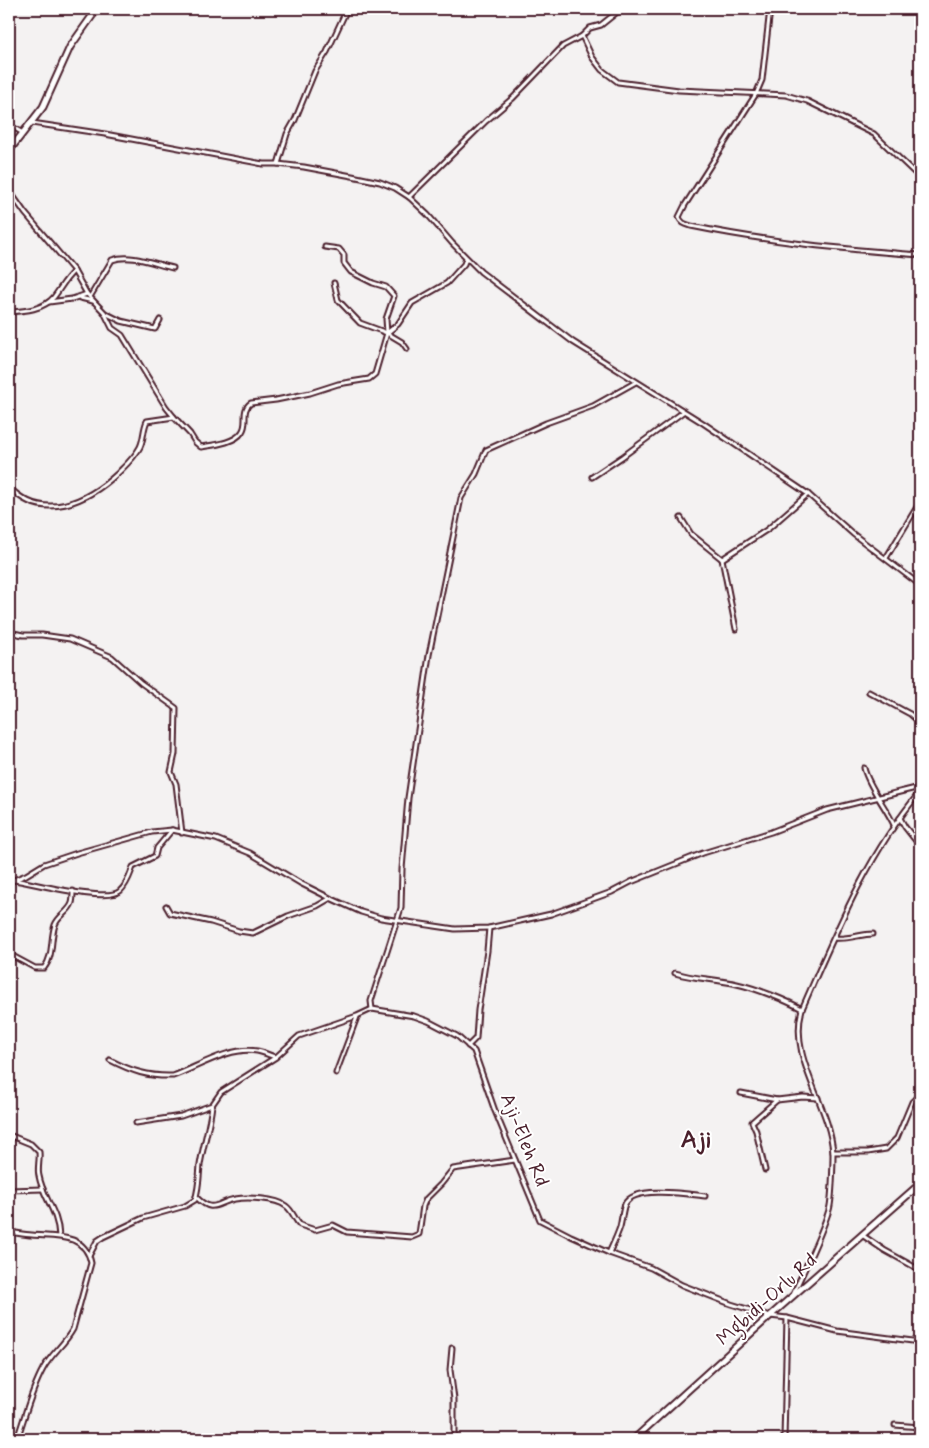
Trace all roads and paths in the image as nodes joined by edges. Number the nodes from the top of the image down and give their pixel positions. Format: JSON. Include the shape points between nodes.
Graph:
{"nodes":[{"id":1,"x":97,"y":9,"type":"edge"},
{"id":2,"x":347,"y":9,"type":"edge"},
{"id":3,"x":621,"y":9,"type":"edge"},
{"id":4,"x":770,"y":9,"type":"edge"},
{"id":5,"x":582,"y":36,"type":"junction"},
{"id":6,"x":756,"y":94,"type":"junction"},
{"id":7,"x":32,"y":123,"type":"junction"},
{"id":8,"x":9,"y":125,"type":"edge"},
{"id":9,"x":24,"y":133,"type":"junction"},
{"id":10,"x":9,"y":152,"type":"edge"},
{"id":11,"x":278,"y":164,"type":"junction"},
{"id":12,"x":920,"y":178,"type":"edge"},
{"id":13,"x":9,"y":190,"type":"edge"},
{"id":14,"x":409,"y":197,"type":"junction"},
{"id":15,"x":325,"y":248,"type":"dead end"},
{"id":16,"x":920,"y":255,"type":"edge"},
{"id":17,"x":466,"y":258,"type":"junction"},
{"id":18,"x":173,"y":268,"type":"dead end"},
{"id":19,"x":74,"y":271,"type":"junction"},
{"id":20,"x":334,"y":283,"type":"dead end"},
{"id":21,"x":88,"y":295,"type":"junction"},
{"id":22,"x":79,"y":298,"type":"junction"},
{"id":23,"x":95,"y":301,"type":"junction"},
{"id":24,"x":49,"y":302,"type":"junction"},
{"id":25,"x":9,"y":312,"type":"edge"},
{"id":26,"x":104,"y":312,"type":"junction"},
{"id":27,"x":160,"y":320,"type":"dead end"},
{"id":28,"x":387,"y":333,"type":"junction"},
{"id":29,"x":407,"y":349,"type":"dead end"},
{"id":30,"x":636,"y":382,"type":"junction"},
{"id":31,"x":683,"y":412,"type":"junction"},
{"id":32,"x":174,"y":418,"type":"junction"},
{"id":33,"x":592,"y":477,"type":"dead end"},
{"id":34,"x":9,"y":487,"type":"edge"},
{"id":35,"x":808,"y":494,"type":"junction"},
{"id":36,"x":920,"y":502,"type":"edge"},
{"id":37,"x":681,"y":518,"type":"dead end"},
{"id":38,"x":886,"y":558,"type":"junction"},
{"id":39,"x":722,"y":559,"type":"junction"},
{"id":40,"x":920,"y":585,"type":"edge"},
{"id":41,"x":736,"y":629,"type":"dead end"},
{"id":42,"x":9,"y":632,"type":"edge"},
{"id":43,"x":869,"y":692,"type":"dead end"},
{"id":44,"x":920,"y":723,"type":"edge"},
{"id":45,"x":864,"y":768,"type":"dead end"},
{"id":46,"x":920,"y":787,"type":"edge"},
{"id":47,"x":920,"y":792,"type":"edge"},
{"id":48,"x":879,"y":797,"type":"junction"},
{"id":49,"x":900,"y":818,"type":"junction"},
{"id":50,"x":894,"y":825,"type":"junction"},
{"id":51,"x":172,"y":830,"type":"junction"},
{"id":52,"x":182,"y":833,"type":"junction"},
{"id":53,"x":920,"y":846,"type":"edge"},
{"id":54,"x":14,"y":879,"type":"junction"},
{"id":55,"x":9,"y":882,"type":"edge"},
{"id":56,"x":73,"y":891,"type":"junction"},
{"id":57,"x":330,"y":898,"type":"junction"},
{"id":58,"x":166,"y":906,"type":"dead end"},
{"id":59,"x":396,"y":922,"type":"junction"},
{"id":60,"x":489,"y":928,"type":"junction"},
{"id":61,"x":874,"y":934,"type":"dead end"},
{"id":62,"x":834,"y":938,"type":"junction"},
{"id":63,"x":9,"y":954,"type":"edge"},
{"id":64,"x":675,"y":973,"type":"dead end"},
{"id":65,"x":372,"y":1009,"type":"junction"},
{"id":66,"x":802,"y":1009,"type":"junction"},
{"id":67,"x":357,"y":1016,"type":"junction"},
{"id":68,"x":468,"y":1046,"type":"junction"},
{"id":69,"x":276,"y":1058,"type":"junction"},
{"id":70,"x":110,"y":1060,"type":"dead end"},
{"id":71,"x":336,"y":1073,"type":"dead end"},
{"id":72,"x":741,"y":1093,"type":"dead end"},
{"id":73,"x":920,"y":1094,"type":"edge"},
{"id":74,"x":818,"y":1098,"type":"junction"},
{"id":75,"x":777,"y":1100,"type":"junction"},
{"id":76,"x":212,"y":1105,"type":"junction"},
{"id":77,"x":136,"y":1123,"type":"dead end"},
{"id":78,"x":9,"y":1135,"type":"edge"},
{"id":79,"x":833,"y":1152,"type":"junction"},
{"id":80,"x":515,"y":1160,"type":"junction"},
{"id":81,"x":765,"y":1170,"type":"dead end"},
{"id":82,"x":920,"y":1184,"type":"edge"},
{"id":83,"x":43,"y":1189,"type":"junction"},
{"id":84,"x":9,"y":1190,"type":"edge"},
{"id":85,"x":705,"y":1196,"type":"dead end"},
{"id":86,"x":196,"y":1197,"type":"junction"},
{"id":87,"x":9,"y":1232,"type":"edge"},
{"id":88,"x":59,"y":1236,"type":"junction"},
{"id":89,"x":862,"y":1236,"type":"junction"},
{"id":90,"x":609,"y":1253,"type":"junction"},
{"id":91,"x":90,"y":1255,"type":"junction"},
{"id":92,"x":920,"y":1270,"type":"edge"},
{"id":93,"x":792,"y":1295,"type":"junction"},
{"id":94,"x":770,"y":1316,"type":"junction"},
{"id":95,"x":787,"y":1318,"type":"junction"},
{"id":96,"x":920,"y":1342,"type":"edge"},
{"id":97,"x":452,"y":1348,"type":"dead end"},
{"id":98,"x":895,"y":1425,"type":"dead end"},
{"id":99,"x":920,"y":1427,"type":"edge"},
{"id":100,"x":17,"y":1439,"type":"edge"},
{"id":101,"x":454,"y":1439,"type":"edge"},
{"id":102,"x":634,"y":1439,"type":"edge"},
{"id":103,"x":784,"y":1439,"type":"edge"}],
"edges":[{"from":1,"to":7,"type":"main road","via":[[70,46]]},
{"from":2,"to":11,"type":"street","via":[[315,71],[287,134]]},
{"from":3,"to":5,"type":"street"},
{"from":4,"to":6,"type":"street","via":[[762,80]]},
{"from":5,"to":6,"type":"street","via":[[602,70],[618,82],[679,90]]},
{"from":5,"to":14,"type":"street","via":[[563,46]]},
{"from":6,"to":12,"type":"street","via":[[796,97],[862,127],[874,134]]},
{"from":6,"to":16,"type":"street","via":[[685,205],[679,217],[682,222],[727,234],[791,244]]},
{"from":7,"to":9,"type":"main road"},
{"from":7,"to":11,"type":"street"},
{"from":8,"to":9,"type":"street"},
{"from":9,"to":10,"type":"main road"},
{"from":11,"to":14,"type":"street","via":[[370,180],[395,188]]},
{"from":13,"to":19,"type":"street"},
{"from":14,"to":17,"type":"street"},
{"from":15,"to":28,"type":"street","via":[[339,249],[351,272],[386,287],[394,296],[386,319]]},
{"from":17,"to":28,"type":"street","via":[[447,283],[412,303],[398,324]]},
{"from":17,"to":30,"type":"street","via":[[573,342]]},
{"from":18,"to":21,"type":"street","via":[[138,260],[112,260]]},
{"from":19,"to":21,"type":"street"},
{"from":19,"to":24,"type":"street"},
{"from":20,"to":28,"type":"street","via":[[338,300],[360,323]]},
{"from":21,"to":22,"type":"street"},
{"from":21,"to":23,"type":"street"},
{"from":22,"to":23,"type":"street"},
{"from":22,"to":24,"type":"street"},
{"from":23,"to":26,"type":"street"},
{"from":24,"to":25,"type":"street","via":[[38,308]]},
{"from":26,"to":27,"type":"street","via":[[121,321],[155,330]]},
{"from":26,"to":32,"type":"street"},
{"from":28,"to":29,"type":"street"},
{"from":28,"to":32,"type":"street","via":[[371,378],[307,394],[251,403],[246,408],[242,432],[230,440],[200,446]]},
{"from":30,"to":31,"type":"street"},
{"from":30,"to":59,"type":"street","via":[[593,406],[486,450],[461,498],[429,655],[408,798],[401,908]]},
{"from":31,"to":33,"type":"street"},
{"from":31,"to":35,"type":"street"},
{"from":32,"to":34,"type":"street","via":[[147,421],[141,446],[129,463],[86,498],[64,506],[40,504],[26,500]]},
{"from":35,"to":38,"type":"street"},
{"from":35,"to":39,"type":"street","via":[[768,529]]},
{"from":36,"to":38,"type":"street"},
{"from":37,"to":39,"type":"street","via":[[691,534]]},
{"from":38,"to":40,"type":"street"},
{"from":39,"to":41,"type":"street"},
{"from":42,"to":52,"type":"street","via":[[70,639],[112,657],[176,708],[175,754],[171,772],[176,784]]},
{"from":43,"to":44,"type":"street"},
{"from":45,"to":48,"type":"street"},
{"from":46,"to":48,"type":"street"},
{"from":47,"to":49,"type":"street"},
{"from":48,"to":50,"type":"street"},
{"from":48,"to":60,"type":"street","via":[[827,810],[771,832],[702,853],[551,914]]},
{"from":49,"to":50,"type":"street"},
{"from":49,"to":53,"type":"street"},
{"from":50,"to":62,"type":"street"},
{"from":51,"to":52,"type":"street"},
{"from":51,"to":54,"type":"street","via":[[152,832],[78,853],[44,864]]},
{"from":51,"to":56,"type":"street","via":[[157,848],[156,856],[133,867],[120,891],[99,896]]},
{"from":52,"to":57,"type":"street","via":[[216,839],[250,853]]},
{"from":54,"to":55,"type":"street"},
{"from":54,"to":56,"type":"street"},
{"from":56,"to":63,"type":"street","via":[[72,904],[54,928],[48,964],[44,968],[35,968]]},
{"from":57,"to":58,"type":"street","via":[[253,933],[170,913]]},
{"from":57,"to":59,"type":"street","via":[[361,912]]},
{"from":59,"to":60,"type":"street","via":[[455,929]]},
{"from":59,"to":65,"type":"street","via":[[371,1001]]},
{"from":60,"to":68,"type":"street","via":[[476,1038]]},
{"from":61,"to":62,"type":"street","via":[[860,934],[842,940]]},
{"from":62,"to":66,"type":"street"},
{"from":64,"to":66,"type":"street","via":[[738,984]]},
{"from":65,"to":67,"type":"street"},
{"from":65,"to":68,"type":"street","name":"Aji-Eleh Rd","via":[[428,1021]]},
{"from":66,"to":74,"type":"street","via":[[798,1022],[801,1056]]},
{"from":67,"to":69,"type":"street","via":[[298,1036]]},
{"from":67,"to":71,"type":"street"},
{"from":68,"to":80,"type":"street","name":"Aji-Eleh Rd","via":[[474,1051]]},
{"from":69,"to":70,"type":"street","via":[[246,1050],[165,1076],[138,1073]]},
{"from":69,"to":76,"type":"street","via":[[221,1092]]},
{"from":72,"to":75,"type":"street"},
{"from":73,"to":79,"type":"street","via":[[912,1102],[898,1138],[886,1149]]},
{"from":74,"to":75,"type":"street"},
{"from":74,"to":79,"type":"street"},
{"from":75,"to":81,"type":"street","via":[[752,1122]]},
{"from":76,"to":77,"type":"street","via":[[181,1116]]},
{"from":76,"to":86,"type":"street"},
{"from":78,"to":83,"type":"street","via":[[36,1148]]},
{"from":79,"to":93,"type":"street","via":[[830,1208]]},
{"from":80,"to":86,"type":"street","via":[[453,1169],[426,1199],[419,1234],[412,1237],[347,1232],[333,1225],[312,1230],[300,1225],[287,1206],[274,1201],[236,1199],[212,1206],[202,1204]]},
{"from":80,"to":90,"type":"street","name":"Aji-Eleh Rd","via":[[540,1220]]},
{"from":82,"to":89,"type":"main road","name":"Mgbidi-Orlu Rd"},
{"from":83,"to":84,"type":"street"},
{"from":83,"to":88,"type":"street","via":[[56,1215]]},
{"from":85,"to":90,"type":"street","via":[[659,1191],[627,1201]]},
{"from":86,"to":91,"type":"street","via":[[185,1206],[143,1218],[102,1237]]},
{"from":87,"to":88,"type":"street"},
{"from":88,"to":91,"type":"street","via":[[81,1244]]},
{"from":89,"to":92,"type":"street"},
{"from":89,"to":93,"type":"main road","name":"Mgbidi-Orlu Rd"},
{"from":90,"to":94,"type":"street","name":"Aji-Eleh Rd","via":[[651,1268],[682,1285]]},
{"from":91,"to":100,"type":"street","via":[[91,1262],[73,1329],[42,1370]]},
{"from":93,"to":94,"type":"main road","name":"Mgbidi-Orlu Rd"},
{"from":94,"to":95,"type":"street","name":"Aji-Eleh Rd"},
{"from":94,"to":102,"type":"main road","name":"Mgbidi-Orlu Rd"},
{"from":95,"to":96,"type":"street","name":"Aji-Eleh Rd","via":[[837,1331]]},
{"from":95,"to":103,"type":"street"},
{"from":97,"to":101,"type":"street"},
{"from":98,"to":99,"type":"street"}]}
